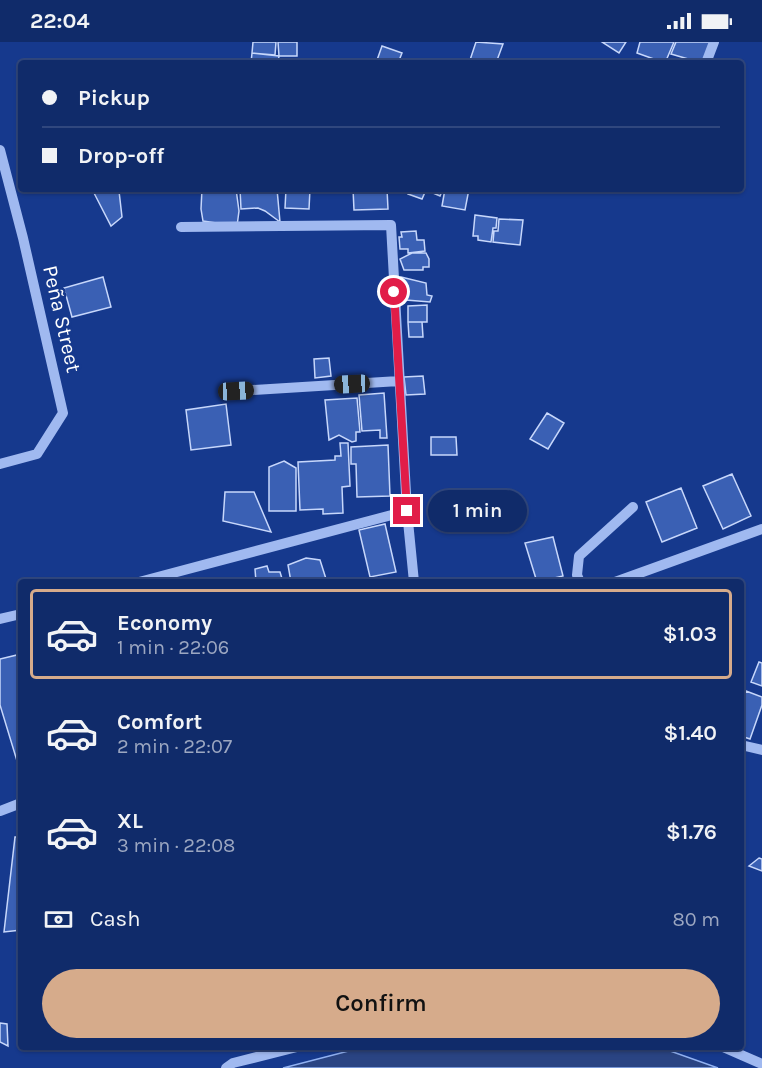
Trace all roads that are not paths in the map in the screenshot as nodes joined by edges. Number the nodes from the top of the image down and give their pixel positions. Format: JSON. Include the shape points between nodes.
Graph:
{"nodes":[{"id":1,"x":714,"y":42,"type":"edge"},
{"id":2,"x":707,"y":60,"type":"edge"},
{"id":3,"x":0,"y":150,"type":"edge"},
{"id":4,"x":181,"y":227,"type":"dead end"},
{"id":5,"x":399,"y":381,"type":"junction"},
{"id":6,"x":236,"y":391,"type":"dead end"},
{"id":7,"x":0,"y":464,"type":"edge"},
{"id":8,"x":633,"y":507,"type":"dead end"},
{"id":9,"x":407,"y":511,"type":"junction"},
{"id":10,"x":762,"y":529,"type":"edge"},
{"id":11,"x":151,"y":579,"type":"edge"},
{"id":12,"x":414,"y":579,"type":"edge"},
{"id":13,"x":579,"y":579,"type":"edge"},
{"id":14,"x":623,"y":579,"type":"edge"},
{"id":15,"x":18,"y":615,"type":"edge"},
{"id":16,"x":0,"y":619,"type":"edge"},
{"id":17,"x":744,"y":745,"type":"edge"},
{"id":18,"x":762,"y":750,"type":"edge"},
{"id":19,"x":18,"y":804,"type":"edge"},
{"id":20,"x":0,"y":808,"type":"edge"},
{"id":21,"x":0,"y":823,"type":"edge"},
{"id":22,"x":286,"y":1050,"type":"edge"},
{"id":23,"x":730,"y":1050,"type":"edge"},
{"id":24,"x":762,"y":1064,"type":"edge"},
{"id":25,"x":226,"y":1068,"type":"edge"}],
"edges":[{"from":1,"to":2,"type":"street"},
{"from":3,"to":7,"type":"street","name":"Peña Street","via":[[63,412],[37,454]]},
{"from":4,"to":5,"type":"street","via":[[391,225]]},
{"from":5,"to":6,"type":"street"},
{"from":5,"to":9,"type":"street"},
{"from":8,"to":13,"type":"street","via":[[579,556]]},
{"from":9,"to":11,"type":"street"},
{"from":9,"to":12,"type":"street"},
{"from":10,"to":14,"type":"street"},
{"from":15,"to":16,"type":"street"},
{"from":17,"to":18,"type":"street"},
{"from":19,"to":20,"type":"street"},
{"from":20,"to":21,"type":"street"},
{"from":22,"to":25,"type":"street"},
{"from":23,"to":24,"type":"street"}]}
